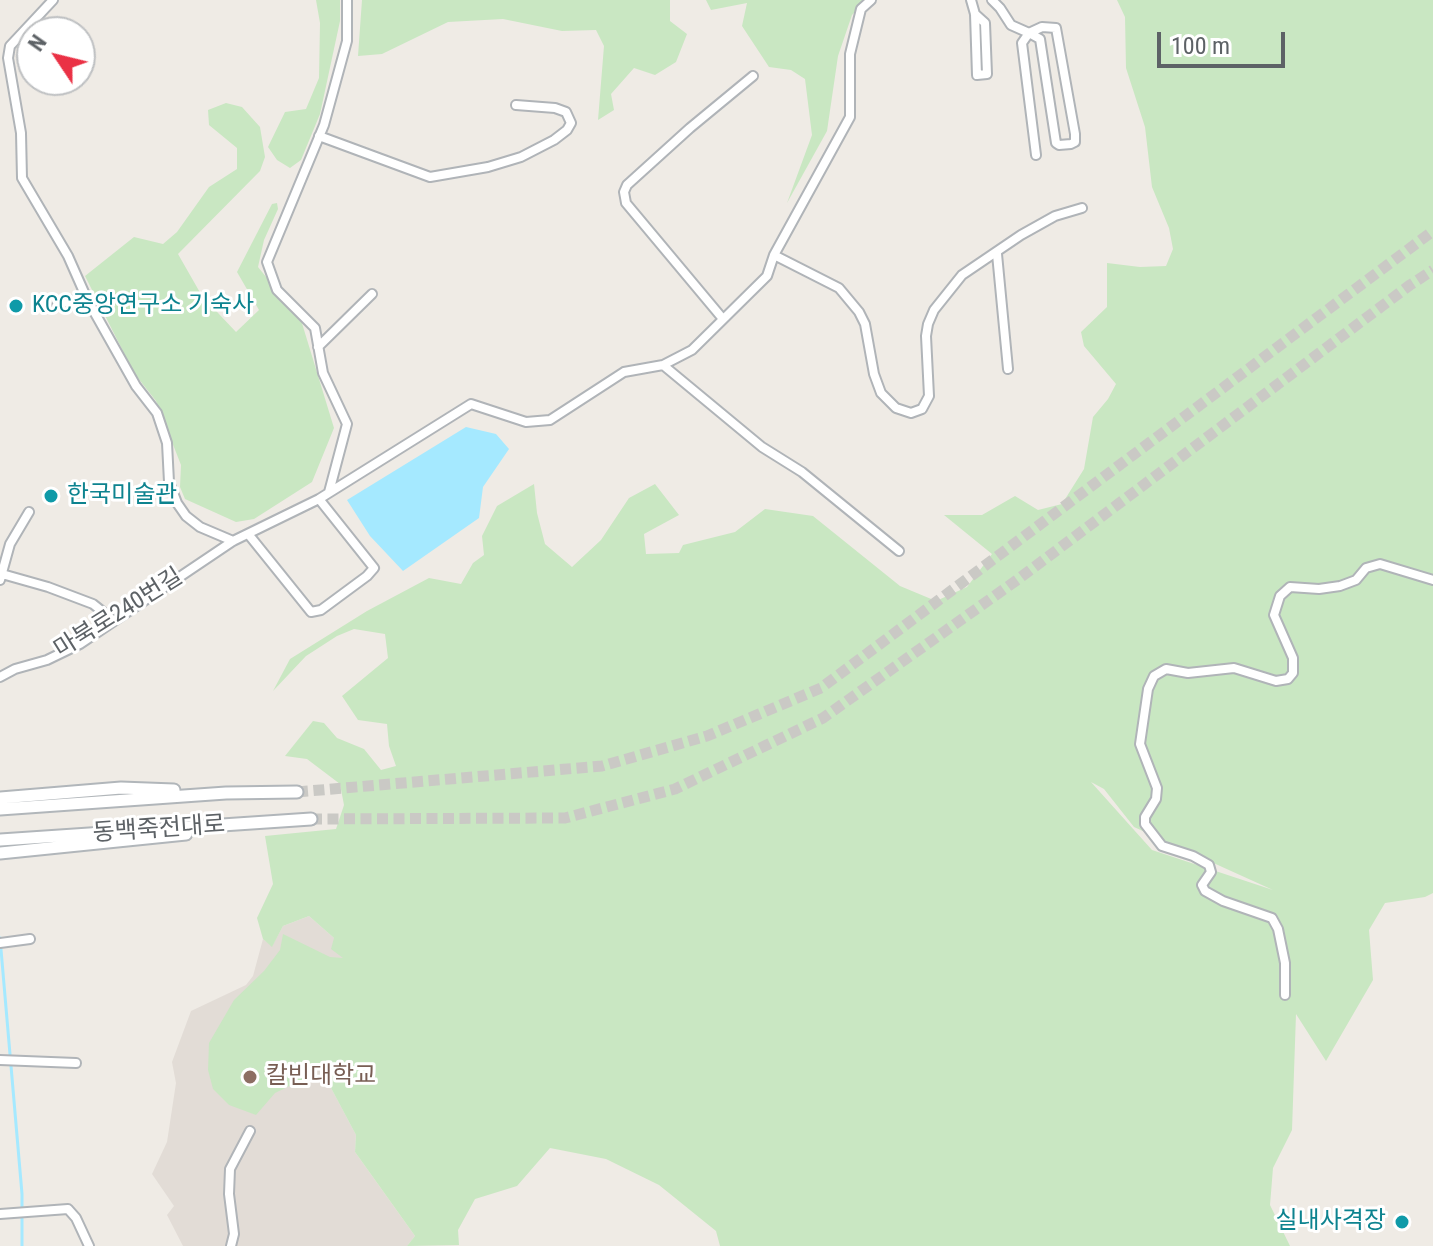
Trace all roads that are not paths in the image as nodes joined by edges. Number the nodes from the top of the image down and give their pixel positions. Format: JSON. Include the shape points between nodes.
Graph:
{"nodes":[{"id":1,"x":53,"y":0,"type":"edge"},
{"id":2,"x":347,"y":0,"type":"edge"},
{"id":3,"x":871,"y":0,"type":"edge"},
{"id":4,"x":971,"y":0,"type":"edge"},
{"id":5,"x":992,"y":0,"type":"edge"},
{"id":6,"x":975,"y":14,"type":"junction"},
{"id":7,"x":1029,"y":33,"type":"junction"},
{"id":8,"x":753,"y":76,"type":"dead end"},
{"id":9,"x":516,"y":105,"type":"dead end"},
{"id":10,"x":319,"y":136,"type":"junction"},
{"id":11,"x":1036,"y":155,"type":"dead end"},
{"id":12,"x":1082,"y":208,"type":"dead end"},
{"id":13,"x":997,"y":254,"type":"junction"},
{"id":14,"x":774,"y":255,"type":"junction"},
{"id":15,"x":372,"y":294,"type":"dead end"},
{"id":16,"x":86,"y":296,"type":"junction"},
{"id":17,"x":57,"y":305,"type":"dead end"},
{"id":18,"x":723,"y":319,"type":"junction"},
{"id":19,"x":318,"y":347,"type":"junction"},
{"id":20,"x":663,"y":365,"type":"junction"},
{"id":21,"x":1008,"y":369,"type":"dead end"},
{"id":22,"x":329,"y":493,"type":"junction"},
{"id":23,"x":319,"y":499,"type":"junction"},
{"id":24,"x":29,"y":512,"type":"dead end"},
{"id":25,"x":249,"y":535,"type":"junction"},
{"id":26,"x":233,"y":541,"type":"junction"},
{"id":27,"x":899,"y":551,"type":"dead end"},
{"id":28,"x":1,"y":577,"type":"edge"},
{"id":29,"x":1433,"y":580,"type":"edge"},
{"id":30,"x":113,"y":620,"type":"junction"},
{"id":31,"x":0,"y":677,"type":"edge"},
{"id":32,"x":297,"y":792,"type":"tunnel mouth"},
{"id":33,"x":226,"y":793,"type":"junction"},
{"id":34,"x":0,"y":798,"type":"edge"},
{"id":35,"x":0,"y":809,"type":"edge"},
{"id":36,"x":311,"y":819,"type":"tunnel mouth"},
{"id":37,"x":245,"y":824,"type":"junction"},
{"id":38,"x":3,"y":839,"type":"edge"},
{"id":39,"x":0,"y":853,"type":"edge"},
{"id":40,"x":30,"y":939,"type":"dead end"},
{"id":41,"x":3,"y":942,"type":"edge"},
{"id":42,"x":1285,"y":995,"type":"dead end"},
{"id":43,"x":2,"y":1060,"type":"edge"},
{"id":44,"x":76,"y":1063,"type":"dead end"},
{"id":45,"x":250,"y":1131,"type":"dead end"},
{"id":46,"x":0,"y":1214,"type":"edge"},
{"id":47,"x":89,"y":1246,"type":"edge"},
{"id":48,"x":231,"y":1246,"type":"edge"}],
"edges":[{"from":1,"to":16,"type":"street","via":[[10,46],[8,58],[21,133],[22,178]]},
{"from":2,"to":10,"type":"street","via":[[347,41]]},
{"from":3,"to":14,"type":"street","via":[[861,9],[850,54],[850,117]]},
{"from":4,"to":6,"type":"street"},
{"from":5,"to":7,"type":"street","via":[[1011,25]]},
{"from":6,"to":6,"type":"street","via":[[977,75],[987,74],[985,23]]},
{"from":7,"to":7,"type":"street","via":[[1056,28],[1075,134],[1071,144],[1056,143],[1040,39]]},
{"from":7,"to":11,"type":"street","via":[[1022,43]]},
{"from":8,"to":18,"type":"street","via":[[679,137],[624,192],[626,203]]},
{"from":9,"to":10,"type":"street","via":[[555,108],[566,112],[571,123],[554,140],[521,157],[430,177]]},
{"from":10,"to":19,"type":"street","via":[[267,262],[277,290],[315,328]]},
{"from":12,"to":13,"type":"street","via":[[1055,216]]},
{"from":13,"to":14,"type":"street","via":[[962,275],[934,310],[926,336],[929,396],[922,409],[911,413],[896,408],[881,393],[865,324],[839,288]]},
{"from":13,"to":21,"type":"street"},
{"from":14,"to":18,"type":"street","via":[[767,276]]},
{"from":15,"to":19,"type":"street"},
{"from":16,"to":17,"type":"street"},
{"from":16,"to":26,"type":"street","via":[[157,413],[177,503],[200,527]]},
{"from":18,"to":20,"type":"street","via":[[692,350]]},
{"from":19,"to":22,"type":"street","via":[[323,373],[347,424]]},
{"from":20,"to":22,"type":"street","name":"마북로240번길","via":[[624,372],[550,420],[526,422],[471,404]]},
{"from":20,"to":27,"type":"street"},
{"from":22,"to":23,"type":"street","name":"마북로240번길"},
{"from":23,"to":25,"type":"street","name":"마북로240번길"},
{"from":23,"to":25,"type":"street","via":[[374,568],[321,610],[311,612]]},
{"from":24,"to":28,"type":"street","via":[[10,544]]},
{"from":25,"to":26,"type":"street","name":"마북로240번길"},
{"from":26,"to":30,"type":"street","name":"마북로240번길"},
{"from":28,"to":30,"type":"street","via":[[93,604]]},
{"from":29,"to":42,"type":"street","via":[[1380,564],[1340,586],[1290,587],[1280,596],[1274,615],[1293,658],[1288,679],[1276,681],[1234,668],[1188,673],[1166,669],[1154,676],[1148,689],[1140,744],[1157,788],[1145,824],[1162,846],[1209,865],[1205,891],[1272,918],[1285,963]]},
{"from":30,"to":31,"type":"street","name":"마북로240번길","via":[[80,644]]},
{"from":32,"to":33,"type":"main road","name":"동백죽전대로"},
{"from":33,"to":34,"type":"main road","via":[[121,788]]},
{"from":33,"to":35,"type":"main road","name":"동백죽전대로"},
{"from":36,"to":37,"type":"main road","name":"동백죽전대로"},
{"from":37,"to":38,"type":"main road","name":"동백죽전대로"},
{"from":37,"to":39,"type":"main road"},
{"from":40,"to":41,"type":"street"},
{"from":43,"to":44,"type":"street"},
{"from":45,"to":48,"type":"street","via":[[230,1169]]},
{"from":46,"to":47,"type":"street","via":[[68,1209]]}]}
